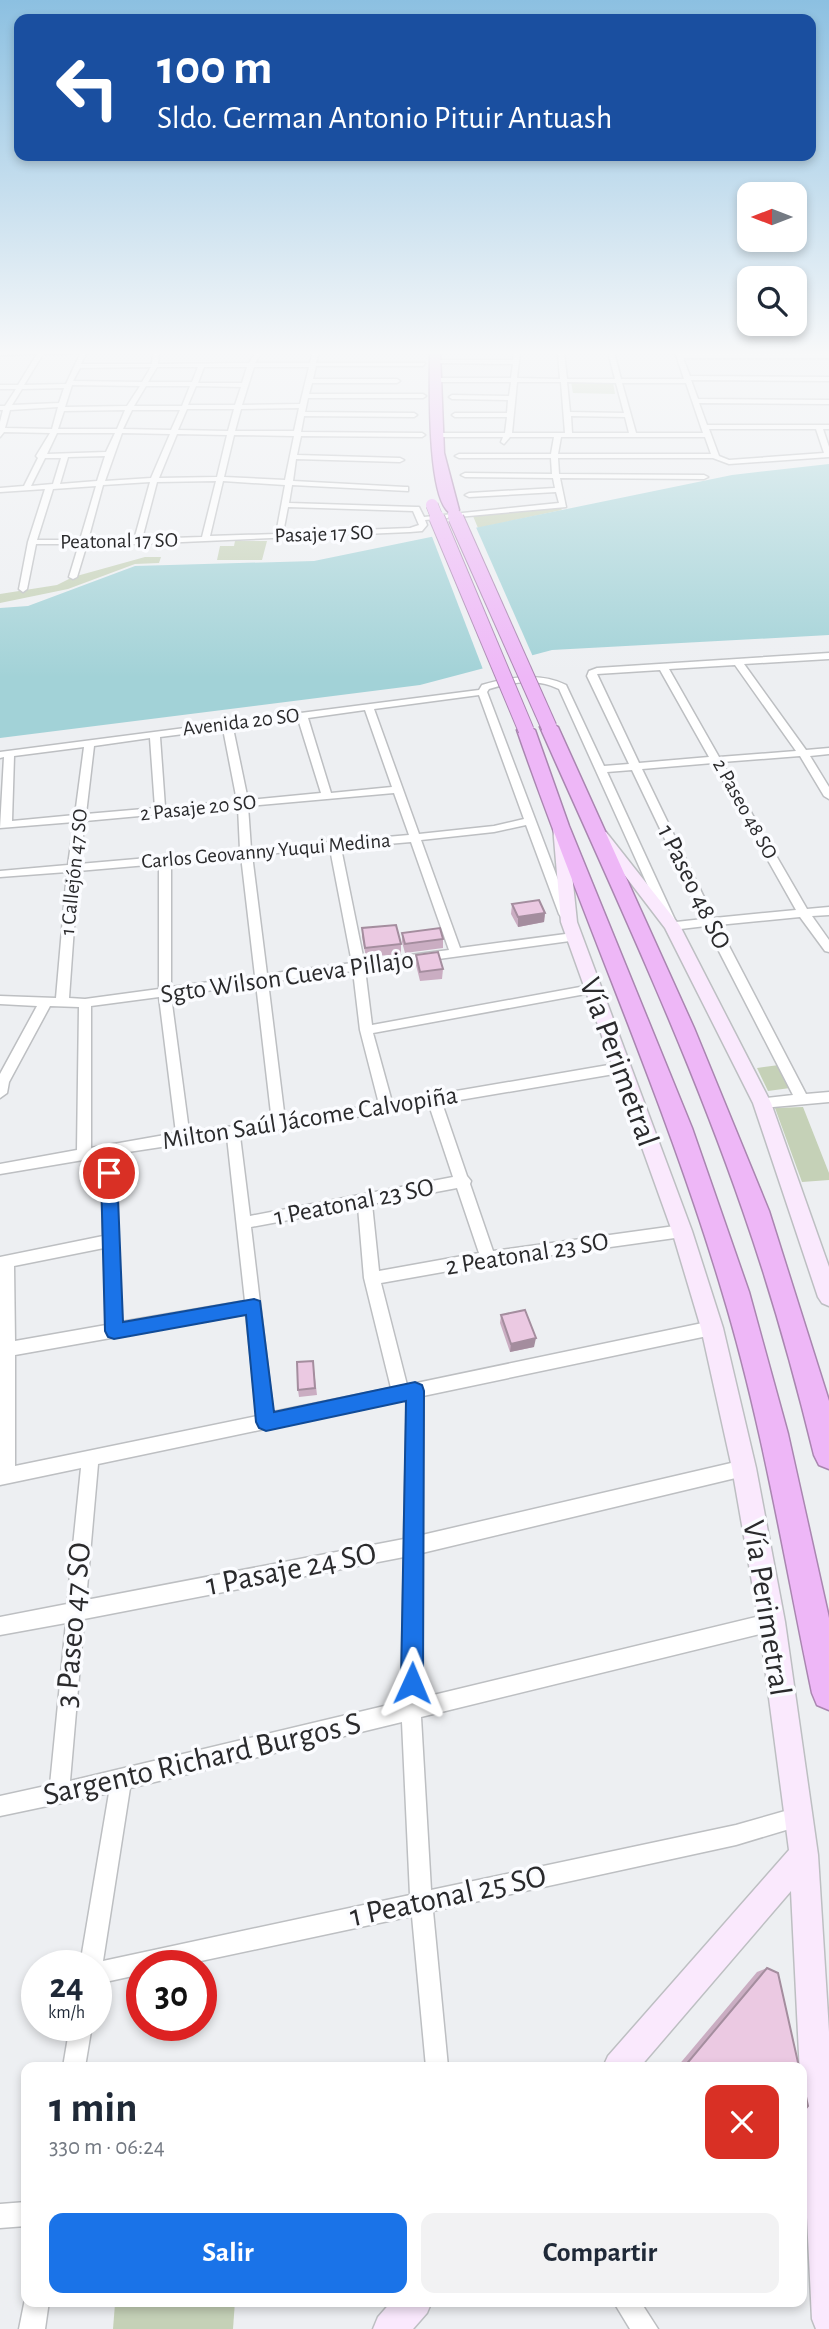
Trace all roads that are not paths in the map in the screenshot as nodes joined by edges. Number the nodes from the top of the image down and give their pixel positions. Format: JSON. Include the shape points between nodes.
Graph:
{"nodes":[{"id":1,"x":38,"y":461,"type":"edge"},
{"id":2,"x":63,"y":461,"type":"edge"},
{"id":3,"x":107,"y":461,"type":"edge"},
{"id":4,"x":162,"y":461,"type":"edge"},
{"id":5,"x":223,"y":461,"type":"edge"},
{"id":6,"x":292,"y":461,"type":"edge"},
{"id":7,"x":440,"y":461,"type":"edge"},
{"id":8,"x":554,"y":461,"type":"edge"},
{"id":9,"x":630,"y":461,"type":"edge"},
{"id":10,"x":720,"y":461,"type":"edge"},
{"id":11,"x":748,"y":461,"type":"edge"},
{"id":12,"x":465,"y":475,"type":"dead end"},
{"id":13,"x":634,"y":476,"type":"junction"},
{"id":14,"x":556,"y":477,"type":"junction"},
{"id":15,"x":704,"y":477,"type":"dead end"},
{"id":16,"x":218,"y":479,"type":"junction"},
{"id":17,"x":154,"y":480,"type":"junction"},
{"id":18,"x":289,"y":482,"type":"junction"},
{"id":19,"x":99,"y":483,"type":"junction"},
{"id":20,"x":53,"y":486,"type":"junction"},
{"id":21,"x":27,"y":487,"type":"junction"},
{"id":22,"x":405,"y":489,"type":"dead end"},
{"id":23,"x":0,"y":490,"type":"edge"},
{"id":24,"x":426,"y":490,"type":"dead end"},
{"id":25,"x":560,"y":490,"type":"junction"},
{"id":26,"x":469,"y":495,"type":"dead end"},
{"id":27,"x":285,"y":505,"type":"junction"},
{"id":28,"x":422,"y":518,"type":"junction"},
{"id":29,"x":279,"y":536,"type":"junction"},
{"id":30,"x":205,"y":539,"type":"junction"},
{"id":31,"x":85,"y":541,"type":"junction"},
{"id":32,"x":32,"y":542,"type":"junction"},
{"id":33,"x":136,"y":542,"type":"junction"},
{"id":34,"x":73,"y":577,"type":"dead end"},
{"id":35,"x":23,"y":589,"type":"dead end"},
{"id":36,"x":824,"y":659,"type":"edge"},
{"id":37,"x":738,"y":662,"type":"junction"},
{"id":38,"x":663,"y":667,"type":"junction"},
{"id":39,"x":482,"y":692,"type":"junction"},
{"id":40,"x":369,"y":708,"type":"junction"},
{"id":41,"x":302,"y":715,"type":"junction"},
{"id":42,"x":227,"y":723,"type":"junction"},
{"id":43,"x":155,"y":733,"type":"junction"},
{"id":44,"x":90,"y":742,"type":"junction"},
{"id":45,"x":829,"y":751,"type":"edge"},
{"id":46,"x":803,"y":753,"type":"junction"},
{"id":47,"x":5,"y":754,"type":"edge"},
{"id":48,"x":718,"y":760,"type":"junction"},
{"id":49,"x":637,"y":766,"type":"junction"},
{"id":50,"x":600,"y":769,"type":"junction"},
{"id":51,"x":396,"y":790,"type":"junction"},
{"id":52,"x":327,"y":795,"type":"junction"},
{"id":53,"x":829,"y":796,"type":"edge"},
{"id":54,"x":243,"y":803,"type":"junction"},
{"id":55,"x":160,"y":811,"type":"junction"},
{"id":56,"x":80,"y":820,"type":"junction"},
{"id":57,"x":531,"y":821,"type":"junction"},
{"id":58,"x":592,"y":823,"type":"junction"},
{"id":59,"x":3,"y":825,"type":"edge"},
{"id":60,"x":560,"y":826,"type":"junction"},
{"id":61,"x":414,"y":838,"type":"junction"},
{"id":62,"x":335,"y":844,"type":"junction"},
{"id":63,"x":246,"y":853,"type":"junction"},
{"id":64,"x":165,"y":860,"type":"junction"},
{"id":65,"x":73,"y":869,"type":"junction"},
{"id":66,"x":1,"y":876,"type":"edge"},
{"id":67,"x":829,"y":911,"type":"edge"},
{"id":68,"x":803,"y":913,"type":"junction"},
{"id":69,"x":710,"y":922,"type":"junction"},
{"id":70,"x":672,"y":926,"type":"junction"},
{"id":71,"x":571,"y":930,"type":"junction"},
{"id":72,"x":829,"y":948,"type":"edge"},
{"id":73,"x":456,"y":954,"type":"junction"},
{"id":74,"x":359,"y":967,"type":"junction"},
{"id":75,"x":261,"y":979,"type":"junction"},
{"id":76,"x":592,"y":989,"type":"junction"},
{"id":77,"x":165,"y":993,"type":"junction"},
{"id":78,"x":0,"y":1000,"type":"edge"},
{"id":79,"x":45,"y":1003,"type":"junction"},
{"id":80,"x":62,"y":1003,"type":"junction"},
{"id":81,"x":85,"y":1003,"type":"junction"},
{"id":82,"x":366,"y":1030,"type":"junction"},
{"id":83,"x":620,"y":1068,"type":"junction"},
{"id":84,"x":0,"y":1093,"type":"edge"},
{"id":85,"x":829,"y":1097,"type":"edge"},
{"id":86,"x":434,"y":1100,"type":"junction"},
{"id":87,"x":802,"y":1100,"type":"junction"},
{"id":88,"x":762,"y":1103,"type":"junction"},
{"id":89,"x":387,"y":1108,"type":"junction"},
{"id":90,"x":279,"y":1126,"type":"junction"},
{"id":91,"x":233,"y":1131,"type":"junction"},
{"id":92,"x":183,"y":1138,"type":"junction"},
{"id":93,"x":108,"y":1151,"type":"junction"},
{"id":94,"x":84,"y":1154,"type":"junction"},
{"id":95,"x":0,"y":1168,"type":"edge"},
{"id":96,"x":464,"y":1181,"type":"junction"},
{"id":97,"x":363,"y":1199,"type":"junction"},
{"id":98,"x":244,"y":1223,"type":"junction"},
{"id":99,"x":682,"y":1231,"type":"junction"},
{"id":100,"x":112,"y":1240,"type":"junction"},
{"id":101,"x":488,"y":1258,"type":"junction"},
{"id":102,"x":4,"y":1262,"type":"edge"},
{"id":103,"x":372,"y":1278,"type":"junction"},
{"id":104,"x":829,"y":1297,"type":"edge"},
{"id":105,"x":254,"y":1306,"type":"junction"},
{"id":106,"x":712,"y":1328,"type":"junction"},
{"id":107,"x":114,"y":1331,"type":"junction"},
{"id":108,"x":8,"y":1349,"type":"junction"},
{"id":109,"x":408,"y":1392,"type":"junction"},
{"id":110,"x":266,"y":1422,"type":"junction"},
{"id":111,"x":829,"y":1455,"type":"edge"},
{"id":112,"x":90,"y":1459,"type":"junction"},
{"id":113,"x":744,"y":1468,"type":"junction"},
{"id":114,"x":4,"y":1476,"type":"edge"},
{"id":115,"x":414,"y":1546,"type":"junction"},
{"id":116,"x":74,"y":1611,"type":"junction"},
{"id":117,"x":772,"y":1622,"type":"junction"},
{"id":118,"x":0,"y":1626,"type":"edge"},
{"id":119,"x":829,"y":1693,"type":"edge"},
{"id":120,"x":411,"y":1710,"type":"junction"},
{"id":121,"x":121,"y":1780,"type":"junction"},
{"id":122,"x":59,"y":1792,"type":"junction"},
{"id":123,"x":0,"y":1806,"type":"edge"},
{"id":124,"x":799,"y":1817,"type":"junction"},
{"id":125,"x":804,"y":1855,"type":"junction"},
{"id":126,"x":421,"y":1901,"type":"junction"},
{"id":127,"x":93,"y":1950,"type":"edge"},
{"id":128,"x":112,"y":1969,"type":"edge"},
{"id":129,"x":78,"y":2041,"type":"edge"},
{"id":130,"x":75,"y":2062,"type":"edge"},
{"id":131,"x":437,"y":2062,"type":"edge"},
{"id":132,"x":623,"y":2062,"type":"edge"},
{"id":133,"x":21,"y":2214,"type":"edge"},
{"id":134,"x":0,"y":2216,"type":"edge"},
{"id":135,"x":35,"y":2307,"type":"edge"},
{"id":136,"x":410,"y":2307,"type":"edge"},
{"id":137,"x":629,"y":2307,"type":"edge"},
{"id":138,"x":829,"y":2319,"type":"edge"},
{"id":139,"x":32,"y":2329,"type":"edge"},
{"id":140,"x":390,"y":2329,"type":"edge"},
{"id":141,"x":645,"y":2329,"type":"edge"}],
"edges":[{"from":1,"to":21,"type":"street"},
{"from":2,"to":20,"type":"street"},
{"from":3,"to":19,"type":"street"},
{"from":4,"to":17,"type":"street"},
{"from":5,"to":16,"type":"street"},
{"from":6,"to":18,"type":"street"},
{"from":7,"to":58,"type":"highway","bridge":true,"via":[[443,491]]},
{"from":8,"to":14,"type":"street"},
{"from":9,"to":13,"type":"street"},
{"from":10,"to":11,"type":"street"},
{"from":12,"to":14,"type":"street"},
{"from":13,"to":14,"type":"street"},
{"from":13,"to":15,"type":"street"},
{"from":14,"to":25,"type":"street"},
{"from":16,"to":17,"type":"street"},
{"from":16,"to":18,"type":"street"},
{"from":16,"to":30,"type":"street"},
{"from":17,"to":19,"type":"street"},
{"from":17,"to":33,"type":"street"},
{"from":18,"to":22,"type":"street"},
{"from":18,"to":27,"type":"street"},
{"from":19,"to":20,"type":"street"},
{"from":19,"to":31,"type":"street"},
{"from":20,"to":21,"type":"street"},
{"from":20,"to":32,"type":"street"},
{"from":21,"to":23,"type":"street"},
{"from":24,"to":60,"type":"highway","name":"Vía Perimetral","bridge":true,"via":[[526,730]]},
{"from":25,"to":26,"type":"street"},
{"from":25,"to":28,"type":"street","via":[[563,505]]},
{"from":27,"to":28,"type":"street","via":[[416,509]]},
{"from":27,"to":29,"type":"street"},
{"from":28,"to":29,"type":"street","name":"Pasaje 17 SO","via":[[419,529]]},
{"from":29,"to":30,"type":"street","name":"Pasaje 17 SO"},
{"from":30,"to":33,"type":"street","name":"Peatonal 17 SO"},
{"from":31,"to":32,"type":"street","name":"Peatonal 17 SO"},
{"from":31,"to":33,"type":"street","name":"Peatonal 17 SO"},
{"from":31,"to":34,"type":"street"},
{"from":32,"to":35,"type":"street"},
{"from":36,"to":37,"type":"street"},
{"from":37,"to":38,"type":"street"},
{"from":37,"to":46,"type":"street"},
{"from":38,"to":48,"type":"street","name":"2 Paseo 48 SO"},
{"from":38,"to":49,"type":"street","name":"1 Paseo 48 SO","via":[[592,673]]},
{"from":39,"to":40,"type":"street","name":"Avenida 20 SO"},
{"from":39,"to":50,"type":"street","name":"Avenida 20 SO","via":[[485,687],[506,683],[556,682],[563,687]]},
{"from":39,"to":57,"type":"street","name":"Vía Perimetral"},
{"from":40,"to":41,"type":"street","name":"Avenida 20 SO"},
{"from":40,"to":51,"type":"street"},
{"from":41,"to":42,"type":"street","name":"Avenida 20 SO"},
{"from":41,"to":52,"type":"street"},
{"from":42,"to":43,"type":"street","name":"Avenida 20 SO"},
{"from":42,"to":54,"type":"street"},
{"from":43,"to":44,"type":"street","name":"Avenida 20 SO"},
{"from":43,"to":55,"type":"street"},
{"from":44,"to":47,"type":"street","name":"Avenida 20 SO"},
{"from":44,"to":56,"type":"street","name":"1 Callejón 47 SO"},
{"from":45,"to":46,"type":"street"},
{"from":46,"to":48,"type":"street"},
{"from":46,"to":53,"type":"street"},
{"from":47,"to":59,"type":"street"},
{"from":48,"to":49,"type":"street"},
{"from":48,"to":68,"type":"street","name":"2 Paseo 48 SO"},
{"from":49,"to":50,"type":"street"},
{"from":49,"to":69,"type":"street","name":"1 Paseo 48 SO"},
{"from":50,"to":70,"type":"street"},
{"from":51,"to":52,"type":"street","name":"2 Pasaje 20 SO"},
{"from":51,"to":61,"type":"street"},
{"from":52,"to":54,"type":"street","name":"2 Pasaje 20 SO"},
{"from":54,"to":55,"type":"street","name":"2 Pasaje 20 SO"},
{"from":54,"to":63,"type":"street"},
{"from":55,"to":56,"type":"street","name":"2 Pasaje 20 SO"},
{"from":56,"to":59,"type":"street","name":"2 Pasaje 20 SO"},
{"from":56,"to":65,"type":"street","name":"1 Callejón 47 SO"},
{"from":57,"to":61,"type":"street","name":"Carlos Geovanny Yuqui Medina"},
{"from":57,"to":71,"type":"street","name":"Vía Perimetral"},
{"from":58,"to":70,"type":"street"},
{"from":58,"to":111,"type":"highway","via":[[719,1113],[802,1348]]},
{"from":60,"to":71,"type":"street","name":"Vía Perimetral"},
{"from":60,"to":119,"type":"highway","name":"Vía Perimetral","via":[[680,1128],[736,1292],[773,1434]]},
{"from":61,"to":62,"type":"street","name":"Carlos Geovanny Yuqui Medina"},
{"from":61,"to":73,"type":"street"},
{"from":62,"to":63,"type":"street","name":"Carlos Geovanny Yuqui Medina"},
{"from":62,"to":74,"type":"street"},
{"from":63,"to":64,"type":"street","name":"Carlos Geovanny Yuqui Medina"},
{"from":63,"to":75,"type":"street"},
{"from":64,"to":65,"type":"street","name":"Carlos Geovanny Yuqui Medina"},
{"from":64,"to":77,"type":"street"},
{"from":65,"to":66,"type":"street","name":"Carlos Geovanny Yuqui Medina"},
{"from":65,"to":80,"type":"street","name":"1 Callejón 47 SO"},
{"from":67,"to":68,"type":"street"},
{"from":68,"to":69,"type":"street"},
{"from":68,"to":72,"type":"street","name":"2 Paseo 48 SO"},
{"from":69,"to":70,"type":"street"},
{"from":69,"to":87,"type":"street","name":"1 Paseo 48 SO"},
{"from":70,"to":88,"type":"street"},
{"from":71,"to":73,"type":"street","name":"Sgto Wilson Cueva Pillajo"},
{"from":71,"to":76,"type":"street","name":"Vía Perimetral"},
{"from":73,"to":74,"type":"street","name":"Sgto Wilson Cueva Pillajo"},
{"from":74,"to":75,"type":"street","name":"Sgto Wilson Cueva Pillajo"},
{"from":74,"to":82,"type":"street"},
{"from":75,"to":77,"type":"street","name":"Sgto Wilson Cueva Pillajo"},
{"from":75,"to":90,"type":"street"},
{"from":76,"to":82,"type":"street"},
{"from":76,"to":83,"type":"street","name":"Vía Perimetral"},
{"from":77,"to":81,"type":"street","name":"Sgto Wilson Cueva Pillajo"},
{"from":77,"to":92,"type":"street"},
{"from":78,"to":79,"type":"street","name":"Sgto Wilson Cueva Pillajo"},
{"from":79,"to":80,"type":"street","name":"Sgto Wilson Cueva Pillajo"},
{"from":79,"to":84,"type":"street"},
{"from":80,"to":81,"type":"street","name":"Sgto Wilson Cueva Pillajo"},
{"from":81,"to":94,"type":"street"},
{"from":82,"to":89,"type":"street"},
{"from":83,"to":86,"type":"street","name":"Milton Saúl Jácome Calvopiña"},
{"from":83,"to":99,"type":"street","name":"Vía Perimetral"},
{"from":85,"to":87,"type":"street"},
{"from":86,"to":89,"type":"street","name":"Milton Saúl Jácome Calvopiña"},
{"from":86,"to":96,"type":"street"},
{"from":87,"to":88,"type":"street"},
{"from":88,"to":104,"type":"street"},
{"from":89,"to":90,"type":"street","name":"Milton Saúl Jácome Calvopiña"},
{"from":90,"to":91,"type":"street","name":"Milton Saúl Jácome Calvopiña"},
{"from":91,"to":92,"type":"street","name":"Milton Saúl Jácome Calvopiña"},
{"from":91,"to":98,"type":"street"},
{"from":92,"to":93,"type":"street","name":"Milton Saúl Jácome Calvopiña"},
{"from":93,"to":94,"type":"street","name":"Milton Saúl Jácome Calvopiña"},
{"from":93,"to":100,"type":"street"},
{"from":94,"to":95,"type":"street","name":"Milton Saúl Jácome Calvopiña"},
{"from":96,"to":97,"type":"street","name":"1 Peatonal 23 SO"},
{"from":96,"to":101,"type":"street"},
{"from":97,"to":98,"type":"street","name":"1 Peatonal 23 SO"},
{"from":97,"to":103,"type":"street"},
{"from":98,"to":105,"type":"street"},
{"from":99,"to":101,"type":"street","name":"2 Peatonal 23 SO"},
{"from":99,"to":106,"type":"street","name":"Vía Perimetral"},
{"from":100,"to":102,"type":"street"},
{"from":100,"to":107,"type":"street"},
{"from":101,"to":103,"type":"street","name":"2 Peatonal 23 SO"},
{"from":102,"to":108,"type":"street"},
{"from":103,"to":109,"type":"street"},
{"from":105,"to":107,"type":"street"},
{"from":105,"to":110,"type":"street"},
{"from":106,"to":109,"type":"street"},
{"from":106,"to":113,"type":"street","name":"Vía Perimetral"},
{"from":107,"to":108,"type":"street"},
{"from":108,"to":114,"type":"street"},
{"from":109,"to":110,"type":"street"},
{"from":109,"to":115,"type":"street"},
{"from":110,"to":112,"type":"street"},
{"from":112,"to":114,"type":"street"},
{"from":112,"to":116,"type":"street","name":"3 Paseo 47 SO"},
{"from":113,"to":115,"type":"street","name":"1 Pasaje 24 SO"},
{"from":113,"to":117,"type":"street","name":"Vía Perimetral"},
{"from":115,"to":116,"type":"street","name":"1 Pasaje 24 SO"},
{"from":115,"to":120,"type":"street"},
{"from":116,"to":118,"type":"street","name":"1 Pasaje 24 SO"},
{"from":116,"to":122,"type":"street","name":"3 Paseo 47 SO"},
{"from":117,"to":120,"type":"street","name":"Sargento Richard Burgos S"},
{"from":117,"to":124,"type":"street","name":"Vía Perimetral"},
{"from":120,"to":121,"type":"street","name":"Sargento Richard Burgos S"},
{"from":120,"to":126,"type":"street"},
{"from":121,"to":122,"type":"street","name":"Sargento Richard Burgos S"},
{"from":121,"to":127,"type":"street"},
{"from":122,"to":123,"type":"street","name":"Sargento Richard Burgos S"},
{"from":124,"to":125,"type":"street","name":"Vía Perimetral"},
{"from":124,"to":126,"type":"street","name":"1 Peatonal 25 SO","via":[[736,1835]]},
{"from":125,"to":132,"type":"street"},
{"from":125,"to":138,"type":"street","name":"Vía Perimetral"},
{"from":126,"to":128,"type":"street","name":"1 Peatonal 25 SO"},
{"from":126,"to":131,"type":"street"},
{"from":129,"to":130,"type":"street"},
{"from":133,"to":134,"type":"street"},
{"from":135,"to":139,"type":"street"},
{"from":136,"to":140,"type":"street"},
{"from":137,"to":141,"type":"street"}]}
